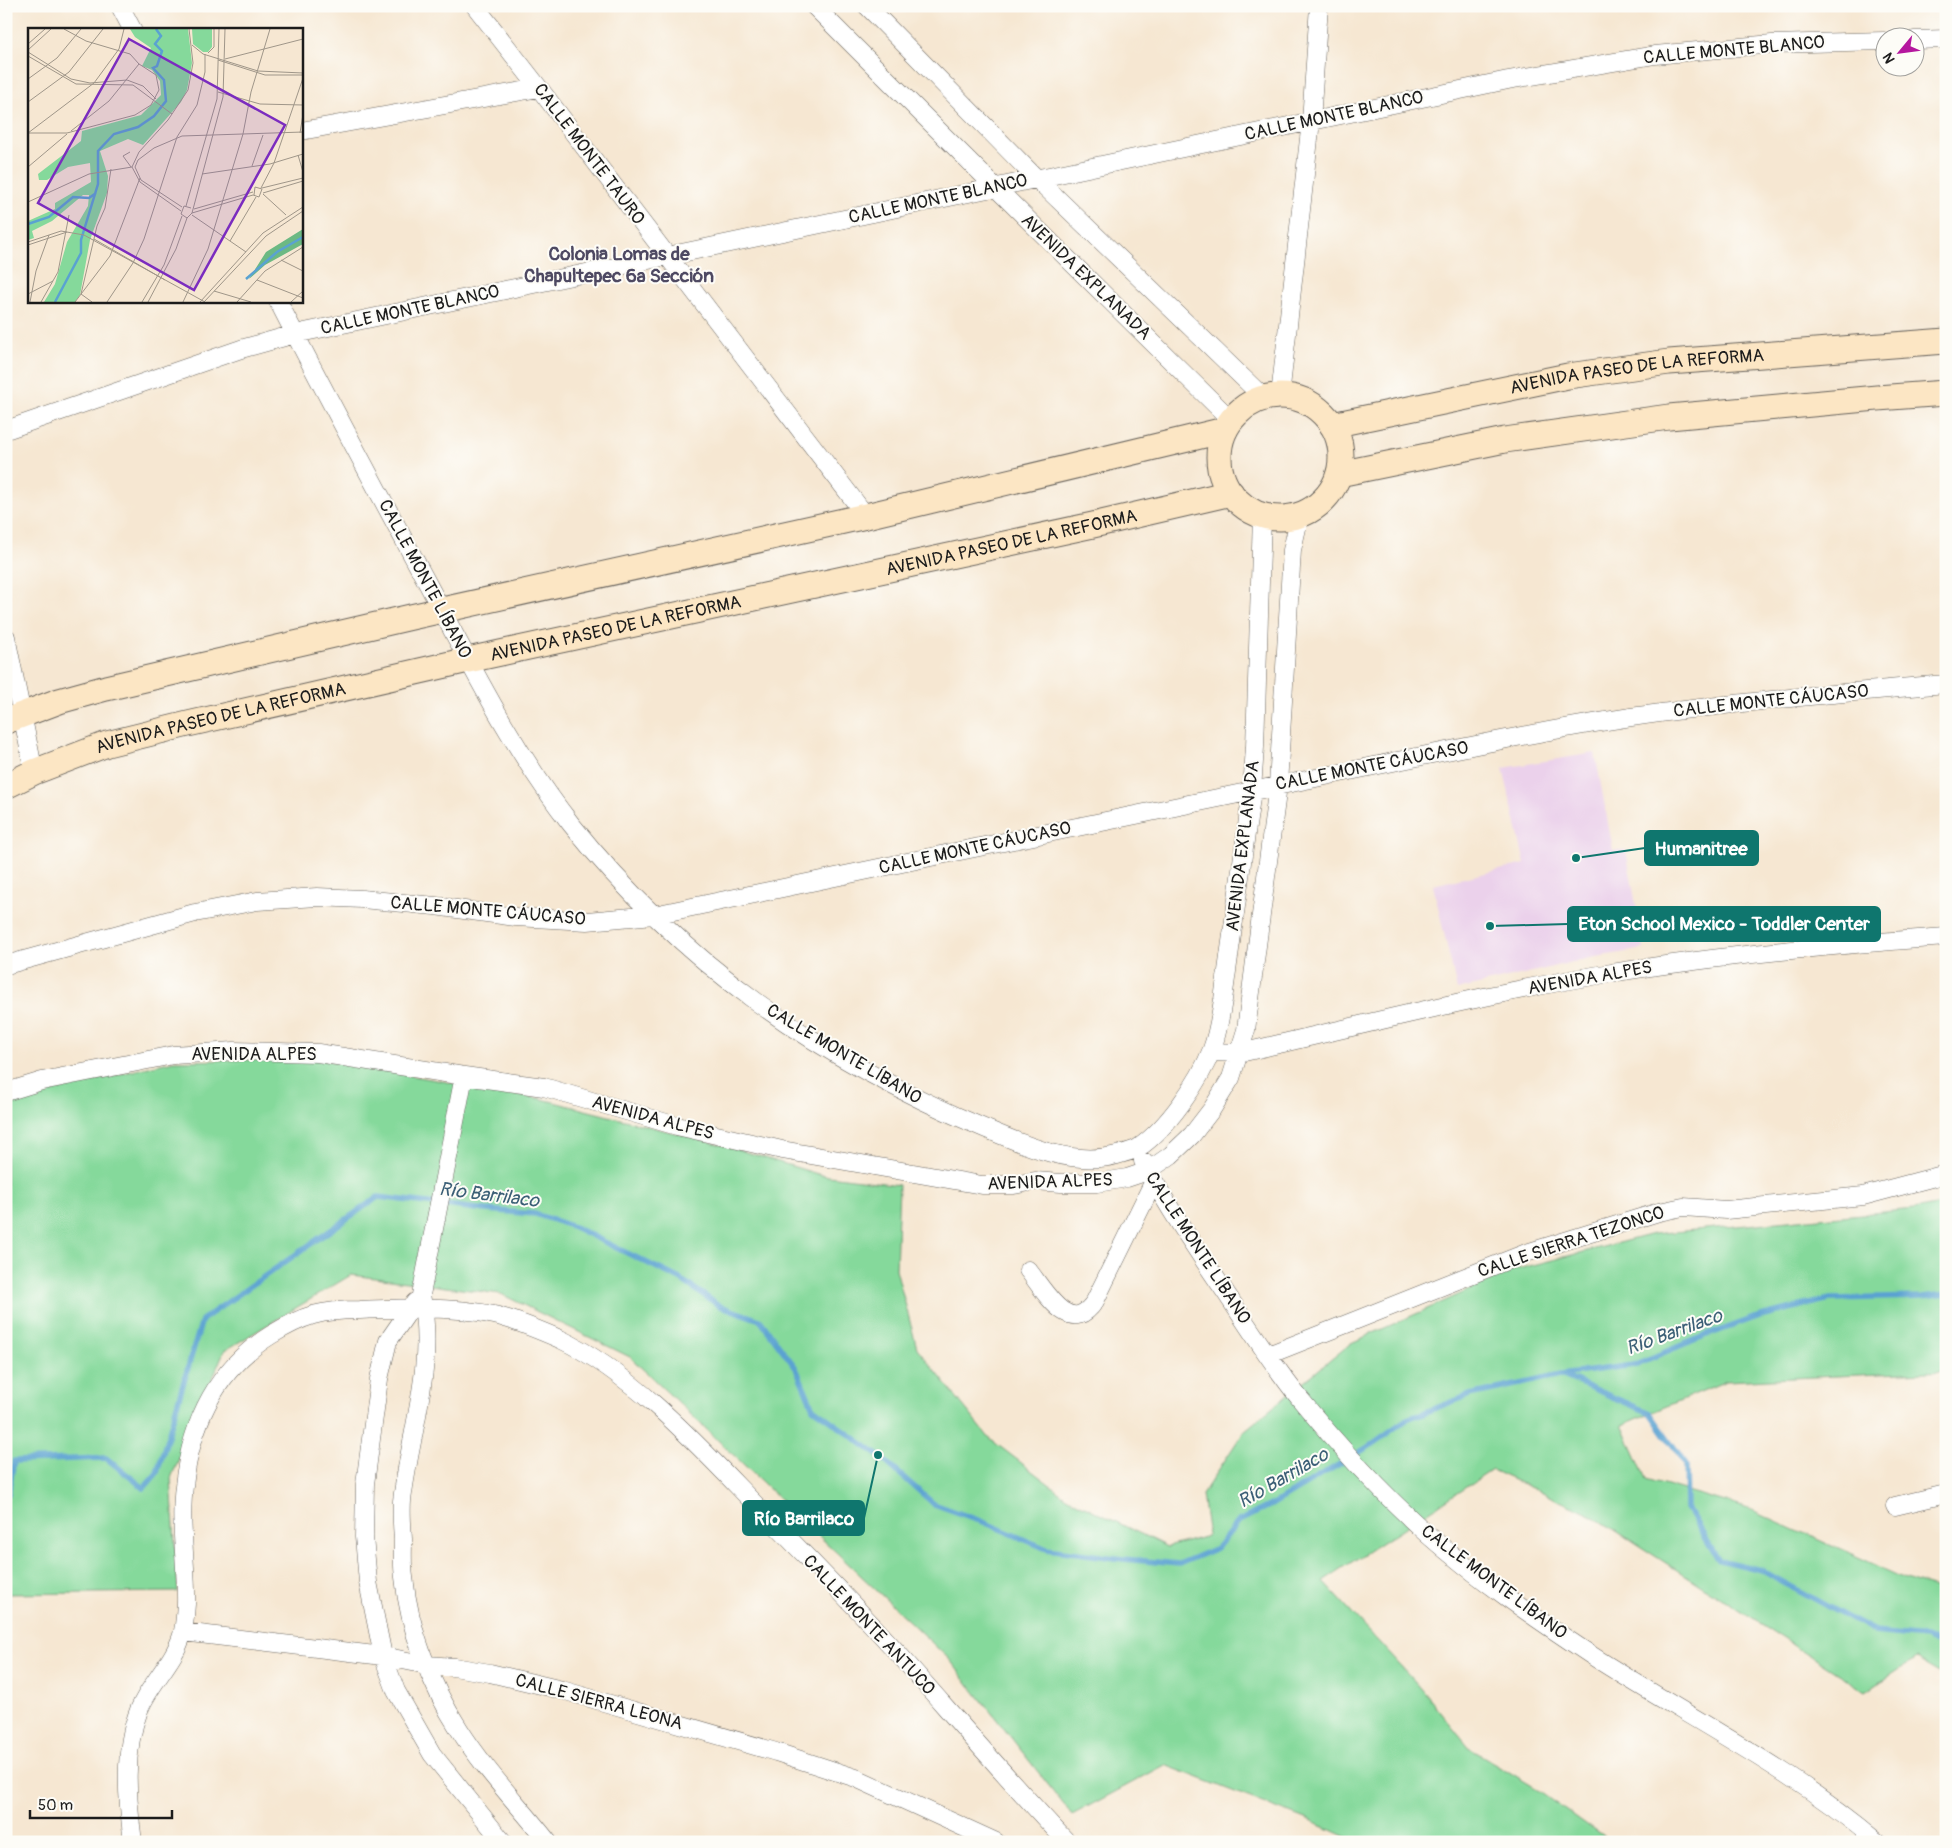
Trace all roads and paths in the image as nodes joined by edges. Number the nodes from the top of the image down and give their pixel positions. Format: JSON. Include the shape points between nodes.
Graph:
{"nodes":[{"id":1,"x":120,"y":6,"type":"edge"},
{"id":2,"x":474,"y":6,"type":"edge"},
{"id":3,"x":814,"y":6,"type":"edge"},
{"id":4,"x":867,"y":6,"type":"edge"},
{"id":5,"x":1319,"y":6,"type":"edge"},
{"id":6,"x":131,"y":28,"type":"edge"},
{"id":7,"x":1946,"y":39,"type":"edge"},
{"id":8,"x":1924,"y":40,"type":"edge"},
{"id":9,"x":1874,"y":41,"type":"edge"},
{"id":10,"x":539,"y":88,"type":"junction"},
{"id":11,"x":1311,"y":121,"type":"junction"},
{"id":12,"x":302,"y":131,"type":"edge"},
{"id":13,"x":1036,"y":178,"type":"junction"},
{"id":14,"x":995,"y":187,"type":"junction"},
{"id":15,"x":666,"y":256,"type":"junction"},
{"id":16,"x":279,"y":302,"type":"edge"},
{"id":17,"x":295,"y":334,"type":"junction"},
{"id":18,"x":1946,"y":341,"type":"edge"},
{"id":19,"x":1946,"y":393,"type":"edge"},
{"id":20,"x":1272,"y":397,"type":"junction"},
{"id":21,"x":1228,"y":425,"type":"junction"},
{"id":22,"x":1332,"y":425,"type":"junction"},
{"id":23,"x":6,"y":430,"type":"edge"},
{"id":24,"x":1339,"y":474,"type":"junction"},
{"id":25,"x":1231,"y":493,"type":"junction"},
{"id":26,"x":1300,"y":515,"type":"junction"},
{"id":27,"x":866,"y":516,"type":"junction"},
{"id":28,"x":1262,"y":516,"type":"junction"},
{"id":29,"x":442,"y":610,"type":"junction"},
{"id":30,"x":6,"y":637,"type":"edge"},
{"id":31,"x":468,"y":660,"type":"junction"},
{"id":32,"x":1946,"y":684,"type":"edge"},
{"id":33,"x":14,"y":718,"type":"edge"},
{"id":34,"x":34,"y":772,"type":"junction"},
{"id":35,"x":1278,"y":785,"type":"junction"},
{"id":36,"x":6,"y":786,"type":"edge"},
{"id":37,"x":1252,"y":790,"type":"junction"},
{"id":38,"x":654,"y":915,"type":"junction"},
{"id":39,"x":1946,"y":938,"type":"edge"},
{"id":40,"x":6,"y":965,"type":"edge"},
{"id":41,"x":1211,"y":1052,"type":"junction"},
{"id":42,"x":1240,"y":1053,"type":"junction"},
{"id":43,"x":464,"y":1076,"type":"junction"},
{"id":44,"x":6,"y":1092,"type":"edge"},
{"id":45,"x":1137,"y":1149,"type":"junction"},
{"id":46,"x":1045,"y":1151,"type":"junction"},
{"id":47,"x":1946,"y":1174,"type":"edge"},
{"id":48,"x":1151,"y":1176,"type":"junction"},
{"id":49,"x":1035,"y":1181,"type":"junction"},
{"id":50,"x":1028,"y":1270,"type":"dead end"},
{"id":51,"x":420,"y":1298,"type":"junction"},
{"id":52,"x":1268,"y":1355,"type":"junction"},
{"id":53,"x":1946,"y":1494,"type":"edge"},
{"id":54,"x":1895,"y":1506,"type":"dead end"},
{"id":55,"x":183,"y":1632,"type":"junction"},
{"id":56,"x":383,"y":1656,"type":"junction"},
{"id":57,"x":427,"y":1665,"type":"junction"},
{"id":58,"x":133,"y":1842,"type":"edge"},
{"id":59,"x":503,"y":1842,"type":"edge"},
{"id":60,"x":548,"y":1842,"type":"edge"},
{"id":61,"x":996,"y":1842,"type":"edge"},
{"id":62,"x":1067,"y":1842,"type":"edge"},
{"id":63,"x":1878,"y":1842,"type":"edge"}],
"edges":[{"from":1,"to":6,"type":"street"},
{"from":2,"to":10,"type":"street","name":"CALLE MONTE TAURO"},
{"from":3,"to":14,"type":"street","name":"AVENIDA EXPLANADA"},
{"from":4,"to":13,"type":"street","name":"AVENIDA EXPLANADA"},
{"from":5,"to":11,"type":"street"},
{"from":7,"to":8,"type":"street"},
{"from":9,"to":11,"type":"street","name":"CALLE MONTE BLANCO","via":[[1772,44],[1655,55],[1508,80]]},
{"from":10,"to":12,"type":"street"},
{"from":10,"to":15,"type":"street","name":"CALLE MONTE TAURO"},
{"from":11,"to":13,"type":"street","name":"CALLE MONTE BLANCO"},
{"from":11,"to":20,"type":"street"},
{"from":13,"to":14,"type":"street","name":"CALLE MONTE BLANCO"},
{"from":13,"to":20,"type":"street","name":"AVENIDA EXPLANADA"},
{"from":14,"to":15,"type":"street","name":"CALLE MONTE BLANCO"},
{"from":14,"to":21,"type":"street","name":"AVENIDA EXPLANADA"},
{"from":15,"to":17,"type":"street","name":"CALLE MONTE BLANCO"},
{"from":15,"to":27,"type":"street","name":"CALLE MONTE TAURO"},
{"from":16,"to":17,"type":"street","name":"CALLE MONTE LÍBANO"},
{"from":17,"to":23,"type":"street","name":"CALLE MONTE BLANCO","via":[[241,349]]},
{"from":17,"to":29,"type":"street","name":"CALLE MONTE LÍBANO"},
{"from":18,"to":22,"type":"main road","name":"AVENIDA PASEO DE LA REFORMA","via":[[1669,362],[1568,376]]},
{"from":19,"to":24,"type":"main road","via":[[1669,417],[1505,440]]},
{"from":20,"to":21,"type":"main road","via":[[1246,406]]},
{"from":20,"to":22,"type":"main road","via":[[1296,398],[1310,404]]},
{"from":21,"to":25,"type":"main road","via":[[1219,451],[1221,473]]},
{"from":21,"to":27,"type":"main road"},
{"from":22,"to":24,"type":"main road","via":[[1339,440]]},
{"from":24,"to":26,"type":"main road","via":[[1331,492],[1317,506]]},
{"from":25,"to":28,"type":"main road","via":[[1245,507]]},
{"from":25,"to":31,"type":"main road","name":"AVENIDA PASEO DE LA REFORMA"},
{"from":26,"to":28,"type":"main road","via":[[1281,519]]},
{"from":26,"to":35,"type":"street","name":"AVENIDA EXPLANADA","via":[[1292,550]]},
{"from":27,"to":29,"type":"main road"},
{"from":28,"to":37,"type":"street","name":"AVENIDA EXPLANADA"},
{"from":29,"to":31,"type":"street","name":"CALLE MONTE LÍBANO"},
{"from":29,"to":33,"type":"main road","via":[[106,688]]},
{"from":30,"to":33,"type":"street"},
{"from":31,"to":34,"type":"main road","name":"AVENIDA PASEO DE LA REFORMA","via":[[106,744]]},
{"from":31,"to":38,"type":"street","name":"CALLE MONTE LÍBANO","via":[[509,732],[570,823]]},
{"from":32,"to":35,"type":"street","name":"CALLE MONTE CÁUCASO","via":[[1802,696],[1628,718]]},
{"from":33,"to":34,"type":"street"},
{"from":34,"to":36,"type":"main road","name":"AVENIDA PASEO DE LA REFORMA"},
{"from":35,"to":37,"type":"street","name":"CALLE MONTE CÁUCASO"},
{"from":35,"to":42,"type":"street","name":"AVENIDA EXPLANADA","via":[[1251,999]]},
{"from":37,"to":38,"type":"street","name":"CALLE MONTE CÁUCASO"},
{"from":37,"to":41,"type":"street","name":"AVENIDA EXPLANADA","via":[[1223,1000]]},
{"from":38,"to":40,"type":"street","name":"CALLE MONTE CÁUCASO","via":[[586,921],[516,917],[362,899],[317,897],[257,901],[195,913]]},
{"from":38,"to":46,"type":"street","name":"CALLE MONTE LÍBANO","via":[[700,959],[803,1034],[936,1108]]},
{"from":39,"to":42,"type":"street","name":"AVENIDA ALPES","via":[[1833,945],[1598,975]]},
{"from":41,"to":42,"type":"street","name":"AVENIDA ALPES"},
{"from":41,"to":45,"type":"street","name":"AVENIDA EXPLANADA","via":[[1201,1075],[1183,1100]]},
{"from":42,"to":48,"type":"street","name":"AVENIDA ALPES","via":[[1212,1109],[1192,1135]]},
{"from":43,"to":44,"type":"street","name":"AVENIDA ALPES","via":[[318,1053],[234,1051],[173,1055],[42,1081]]},
{"from":43,"to":49,"type":"street","name":"AVENIDA ALPES","via":[[544,1087],[677,1126],[782,1150],[982,1185]]},
{"from":43,"to":51,"type":"street"},
{"from":45,"to":46,"type":"street","name":"CALLE MONTE LÍBANO","via":[[1114,1156],[1089,1158]]},
{"from":45,"to":48,"type":"street","name":"CALLE MONTE LÍBANO"},
{"from":46,"to":49,"type":"street"},
{"from":47,"to":52,"type":"street","name":"CALLE SIERRA TEZONCO","via":[[1863,1196],[1726,1210],[1683,1206],[1659,1212],[1526,1253]]},
{"from":48,"to":49,"type":"street","name":"AVENIDA ALPES","via":[[1097,1183]]},
{"from":48,"to":50,"type":"street","via":[[1100,1293],[1089,1310],[1079,1316],[1061,1311]]},
{"from":48,"to":52,"type":"street","name":"CALLE MONTE LÍBANO"},
{"from":51,"to":55,"type":"street","name":"CALLE MONTE ANTUCO","via":[[312,1315],[286,1326],[235,1363],[215,1387],[197,1423],[183,1489],[186,1576]]},
{"from":51,"to":56,"type":"street","via":[[388,1341],[379,1379],[365,1484],[364,1537],[368,1582]]},
{"from":51,"to":57,"type":"street","via":[[426,1347],[402,1503],[404,1576],[412,1624]]},
{"from":51,"to":62,"type":"street","name":"CALLE MONTE ANTUCO","via":[[488,1314],[563,1340],[597,1360],[664,1413],[907,1663]]},
{"from":52,"to":63,"type":"street","name":"CALLE MONTE LÍBANO","via":[[1344,1451],[1427,1534],[1480,1577],[1577,1645],[1820,1798]]},
{"from":53,"to":54,"type":"street"},
{"from":55,"to":56,"type":"street","name":"CALLE SIERRA LEONA"},
{"from":55,"to":58,"type":"street","name":"CALLE MONTE ANTUCO","via":[[175,1653],[140,1707],[132,1733],[128,1801]]},
{"from":56,"to":57,"type":"street","name":"CALLE SIERRA LEONA"},
{"from":56,"to":59,"type":"street","via":[[396,1692],[432,1754]]},
{"from":57,"to":60,"type":"street","via":[[459,1730]]},
{"from":57,"to":61,"type":"street","name":"CALLE SIERRA LEONA","via":[[490,1673],[562,1690],[776,1752],[856,1778]]}]}
